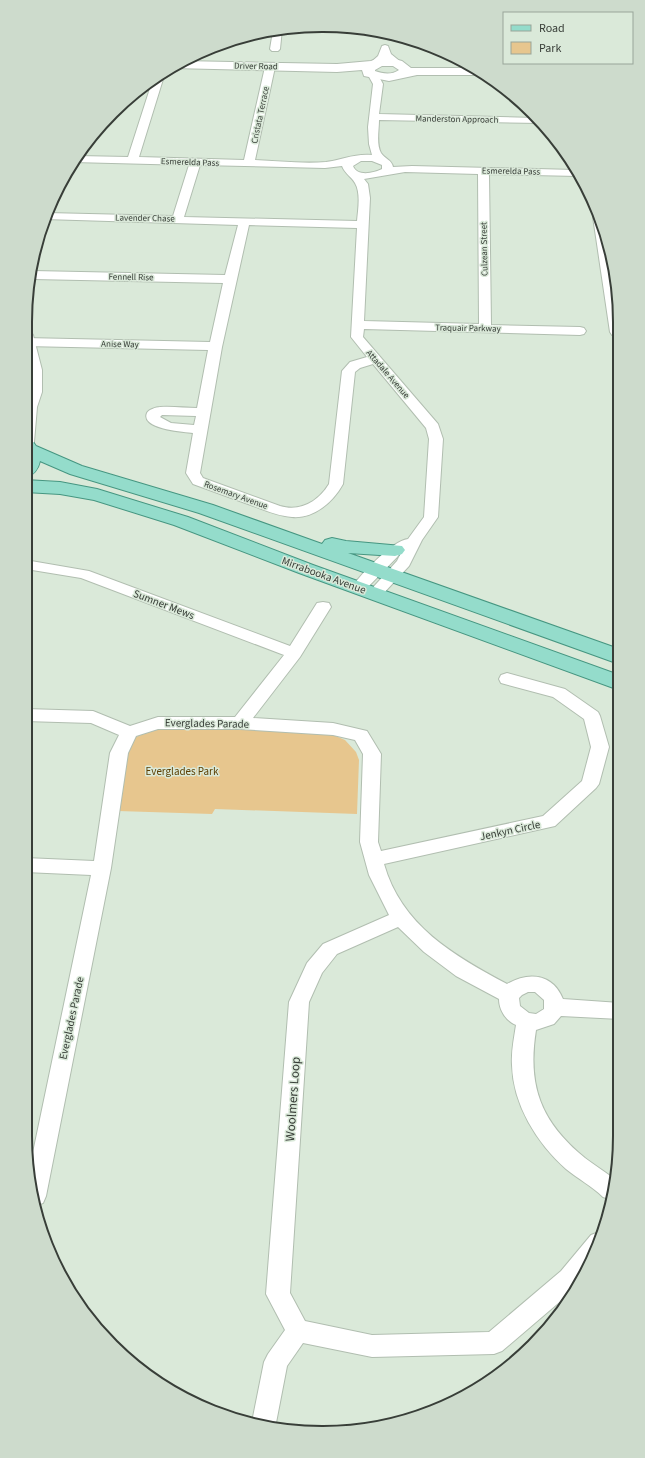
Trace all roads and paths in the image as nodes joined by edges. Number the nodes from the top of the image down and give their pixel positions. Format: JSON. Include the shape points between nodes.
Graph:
{"nodes":[{"id":1,"x":277,"y":36,"type":"edge"},
{"id":2,"x":275,"y":49,"type":"dead end"},
{"id":3,"x":188,"y":65,"type":"edge"},
{"id":4,"x":270,"y":67,"type":"junction"},
{"id":5,"x":372,"y":69,"type":"junction"},
{"id":6,"x":400,"y":69,"type":"junction"},
{"id":7,"x":470,"y":72,"type":"edge"},
{"id":8,"x":156,"y":84,"type":"edge"},
{"id":9,"x":376,"y":92,"type":"junction"},
{"id":10,"x":375,"y":117,"type":"junction"},
{"id":11,"x":532,"y":121,"type":"edge"},
{"id":12,"x":374,"y":139,"type":"junction"},
{"id":13,"x":82,"y":159,"type":"edge"},
{"id":14,"x":132,"y":161,"type":"junction"},
{"id":15,"x":383,"y":161,"type":"junction"},
{"id":16,"x":195,"y":163,"type":"junction"},
{"id":17,"x":249,"y":164,"type":"junction"},
{"id":18,"x":352,"y":166,"type":"junction"},
{"id":19,"x":422,"y":169,"type":"junction"},
{"id":20,"x":483,"y":171,"type":"junction"},
{"id":21,"x":384,"y":173,"type":"junction"},
{"id":22,"x":571,"y":173,"type":"edge"},
{"id":23,"x":364,"y":198,"type":"junction"},
{"id":24,"x":52,"y":216,"type":"edge"},
{"id":25,"x":178,"y":219,"type":"junction"},
{"id":26,"x":244,"y":222,"type":"junction"},
{"id":27,"x":362,"y":225,"type":"junction"},
{"id":28,"x":605,"y":254,"type":"edge"},
{"id":29,"x":36,"y":275,"type":"edge"},
{"id":30,"x":229,"y":279,"type":"junction"},
{"id":31,"x":612,"y":305,"type":"edge"},
{"id":32,"x":357,"y":325,"type":"junction"},
{"id":33,"x":485,"y":328,"type":"junction"},
{"id":34,"x":580,"y":331,"type":"dead end"},
{"id":35,"x":32,"y":340,"type":"edge"},
{"id":36,"x":215,"y":346,"type":"junction"},
{"id":37,"x":375,"y":359,"type":"junction"},
{"id":38,"x":32,"y":362,"type":"edge"},
{"id":39,"x":32,"y":395,"type":"edge"},
{"id":40,"x":203,"y":412,"type":"junction"},
{"id":41,"x":200,"y":429,"type":"junction"},
{"id":42,"x":32,"y":448,"type":"edge"},
{"id":43,"x":32,"y":486,"type":"edge"},
{"id":44,"x":257,"y":527,"type":"junction"},
{"id":45,"x":415,"y":539,"type":"junction"},
{"id":46,"x":395,"y":550,"type":"junction"},
{"id":47,"x":32,"y":566,"type":"edge"},
{"id":48,"x":385,"y":573,"type":"junction"},
{"id":49,"x":368,"y":590,"type":"junction"},
{"id":50,"x":323,"y":607,"type":"dead end"},
{"id":51,"x":294,"y":653,"type":"junction"},
{"id":52,"x":613,"y":655,"type":"edge"},
{"id":53,"x":507,"y":678,"type":"dead end"},
{"id":54,"x":613,"y":681,"type":"edge"},
{"id":55,"x":32,"y":716,"type":"edge"},
{"id":56,"x":240,"y":723,"type":"junction"},
{"id":57,"x":129,"y":732,"type":"junction"},
{"id":58,"x":374,"y":859,"type":"junction"},
{"id":59,"x":32,"y":865,"type":"edge"},
{"id":60,"x":102,"y":868,"type":"junction"},
{"id":61,"x":401,"y":918,"type":"junction"},
{"id":62,"x":510,"y":995,"type":"junction"},
{"id":63,"x":555,"y":1007,"type":"junction"},
{"id":64,"x":613,"y":1011,"type":"edge"},
{"id":65,"x":527,"y":1021,"type":"junction"},
{"id":66,"x":37,"y":1187,"type":"edge"},
{"id":67,"x":608,"y":1188,"type":"edge"},
{"id":68,"x":586,"y":1259,"type":"edge"},
{"id":69,"x":298,"y":1331,"type":"junction"},
{"id":70,"x":264,"y":1420,"type":"edge"}],
"edges":[{"from":1,"to":2,"type":"street"},
{"from":3,"to":4,"type":"street","name":"Driver Road"},
{"from":4,"to":5,"type":"street","name":"Driver Road"},
{"from":4,"to":17,"type":"street","name":"Cristata Terrace"},
{"from":5,"to":6,"type":"street","name":"Driver Road","via":[[385,77]]},
{"from":5,"to":6,"type":"street","via":[[382,57],[385,44],[387,55]]},
{"from":5,"to":9,"type":"street","via":[[378,84]]},
{"from":6,"to":7,"type":"street","via":[[418,72]]},
{"from":6,"to":9,"type":"street"},
{"from":8,"to":14,"type":"street"},
{"from":9,"to":10,"type":"street"},
{"from":10,"to":11,"type":"street","name":"Manderston Approach"},
{"from":10,"to":12,"type":"street"},
{"from":12,"to":15,"type":"street","via":[[375,152]]},
{"from":12,"to":18,"type":"street"},
{"from":13,"to":14,"type":"street","name":"Esmerelda Pass"},
{"from":14,"to":16,"type":"street","name":"Esmerelda Pass"},
{"from":15,"to":18,"type":"street","name":"Esmerelda Pass","via":[[371,158]]},
{"from":15,"to":19,"type":"street","name":"Esmerelda Pass","via":[[397,166]]},
{"from":15,"to":21,"type":"street","via":[[389,167]]},
{"from":16,"to":17,"type":"street","name":"Esmerelda Pass"},
{"from":16,"to":25,"type":"street"},
{"from":17,"to":18,"type":"street","name":"Esmerelda Pass"},
{"from":18,"to":21,"type":"street","name":"Esmerelda Pass","via":[[366,176]]},
{"from":18,"to":23,"type":"street","name":"Attadale Avenue","via":[[362,184]]},
{"from":19,"to":20,"type":"street","name":"Esmerelda Pass"},
{"from":19,"to":21,"type":"street","name":"Esmerelda Pass"},
{"from":20,"to":22,"type":"street","name":"Esmerelda Pass"},
{"from":20,"to":33,"type":"street","name":"Culzean Street"},
{"from":21,"to":23,"type":"street","name":"Attadale Avenue","via":[[367,189]]},
{"from":23,"to":27,"type":"street","name":"Attadale Avenue"},
{"from":24,"to":25,"type":"street","name":"Lavender Chase"},
{"from":25,"to":26,"type":"street","name":"Lavender Chase"},
{"from":26,"to":27,"type":"street","name":"Lavender Chase"},
{"from":26,"to":30,"type":"street","name":"Rosemary Avenue"},
{"from":27,"to":32,"type":"street","name":"Attadale Avenue"},
{"from":28,"to":31,"type":"street"},
{"from":29,"to":30,"type":"street","name":"Fennell Rise"},
{"from":30,"to":36,"type":"street","name":"Rosemary Avenue"},
{"from":32,"to":33,"type":"street","name":"Traquair Parkway"},
{"from":32,"to":37,"type":"street","name":"Attadale Avenue","via":[[357,337]]},
{"from":33,"to":34,"type":"street","name":"Traquair Parkway"},
{"from":35,"to":36,"type":"street","name":"Anise Way"},
{"from":36,"to":40,"type":"street","name":"Rosemary Avenue"},
{"from":37,"to":41,"type":"street","name":"Rosemary Avenue","via":[[355,365],[349,372],[336,484],[319,505],[305,512],[279,510],[198,481],[193,473]]},
{"from":37,"to":45,"type":"street","name":"Attadale Avenue","via":[[433,427],[436,439],[431,517]]},
{"from":38,"to":39,"type":"street"},
{"from":40,"to":41,"type":"street","name":"Rosemary Avenue"},
{"from":40,"to":41,"type":"street","via":[[160,411],[153,414],[153,419],[160,424],[174,428]]},
{"from":42,"to":44,"type":"main road","name":"Mirrabooka Avenue","via":[[76,470]]},
{"from":43,"to":49,"type":"main road","name":"Mirrabooka Avenue","via":[[60,488],[104,497],[181,521]]},
{"from":44,"to":46,"type":"main road","via":[[346,547]]},
{"from":44,"to":48,"type":"main road","name":"Mirrabooka Avenue"},
{"from":45,"to":46,"type":"street","name":"Attadale Avenue"},
{"from":45,"to":48,"type":"street","name":"Attadale Avenue","via":[[404,563]]},
{"from":46,"to":48,"type":"street","name":"Attadale Avenue"},
{"from":47,"to":51,"type":"street","name":"Sumner Mews","via":[[84,574]]},
{"from":48,"to":49,"type":"street","name":"Attadale Avenue"},
{"from":48,"to":52,"type":"main road","name":"Mirrabooka Avenue"},
{"from":49,"to":54,"type":"main road","name":"Mirrabooka Avenue"},
{"from":50,"to":51,"type":"street"},
{"from":51,"to":56,"type":"street"},
{"from":53,"to":58,"type":"street","name":"Jenkyn Circle","via":[[559,693],[592,716],[600,747],[590,784],[549,821]]},
{"from":55,"to":57,"type":"street","via":[[93,717]]},
{"from":56,"to":57,"type":"street","name":"Everglades Parade","via":[[158,723]]},
{"from":56,"to":58,"type":"street","name":"Everglades Parade","via":[[333,729],[361,735],[372,754],[369,842]]},
{"from":57,"to":60,"type":"street","name":"Everglades Parade","via":[[119,753]]},
{"from":58,"to":61,"type":"street","name":"Everglades Parade","via":[[386,894]]},
{"from":59,"to":60,"type":"street"},
{"from":60,"to":66,"type":"street","name":"Everglades Parade"},
{"from":61,"to":62,"type":"street","name":"Everglades Parade","via":[[448,961]]},
{"from":61,"to":69,"type":"street","name":"Woolmers Loop","via":[[330,949],[314,969],[299,1002],[278,1294]]},
{"from":62,"to":63,"type":"street","via":[[526,984],[541,986],[552,995]]},
{"from":62,"to":65,"type":"street","via":[[508,1001],[514,1014]]},
{"from":63,"to":64,"type":"street"},
{"from":63,"to":65,"type":"street","via":[[548,1018],[542,1021]]},
{"from":65,"to":67,"type":"street","via":[[522,1071],[537,1117],[552,1139],[573,1161]]},
{"from":68,"to":69,"type":"street","via":[[569,1279],[494,1343],[372,1346]]},
{"from":69,"to":70,"type":"street","via":[[276,1362]]}]}
